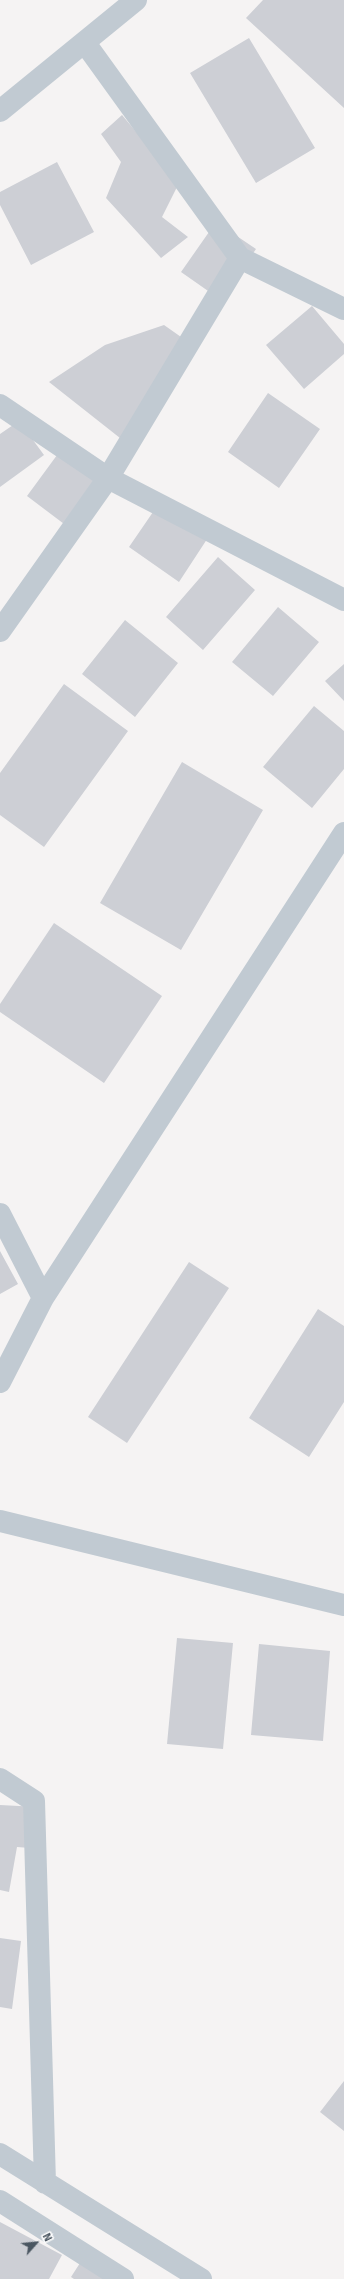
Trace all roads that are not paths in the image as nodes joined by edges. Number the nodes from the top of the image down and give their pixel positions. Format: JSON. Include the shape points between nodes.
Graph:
{"nodes":[{"id":1,"x":136,"y":0,"type":"edge"},
{"id":2,"x":85,"y":43,"type":"junction"},
{"id":3,"x":0,"y":111,"type":"edge"},
{"id":4,"x":240,"y":258,"type":"junction"},
{"id":5,"x":344,"y":309,"type":"edge"},
{"id":6,"x":0,"y":405,"type":"edge"},
{"id":7,"x":108,"y":478,"type":"junction"},
{"id":8,"x":344,"y":600,"type":"edge"},
{"id":9,"x":0,"y":631,"type":"edge"},
{"id":10,"x":344,"y":833,"type":"edge"},
{"id":11,"x":0,"y":1214,"type":"edge"},
{"id":12,"x":43,"y":1298,"type":"junction"},
{"id":13,"x":0,"y":1382,"type":"edge"},
{"id":14,"x":0,"y":1521,"type":"edge"},
{"id":15,"x":344,"y":1605,"type":"edge"},
{"id":16,"x":0,"y":1779,"type":"edge"},
{"id":17,"x":0,"y":2154,"type":"edge"},
{"id":18,"x":45,"y":2183,"type":"junction"},
{"id":19,"x":0,"y":2201,"type":"edge"},
{"id":20,"x":123,"y":2279,"type":"edge"},
{"id":21,"x":201,"y":2279,"type":"edge"}],
"edges":[{"from":1,"to":2,"type":"street"},
{"from":2,"to":3,"type":"street"},
{"from":2,"to":4,"type":"street"},
{"from":4,"to":5,"type":"street"},
{"from":4,"to":7,"type":"street"},
{"from":6,"to":7,"type":"street"},
{"from":7,"to":8,"type":"street"},
{"from":7,"to":9,"type":"street"},
{"from":10,"to":12,"type":"street"},
{"from":11,"to":12,"type":"street"},
{"from":12,"to":13,"type":"street"},
{"from":14,"to":15,"type":"street"},
{"from":16,"to":18,"type":"street","via":[[34,1801]]},
{"from":17,"to":18,"type":"street"},
{"from":18,"to":21,"type":"street"},
{"from":19,"to":20,"type":"street"}]}
